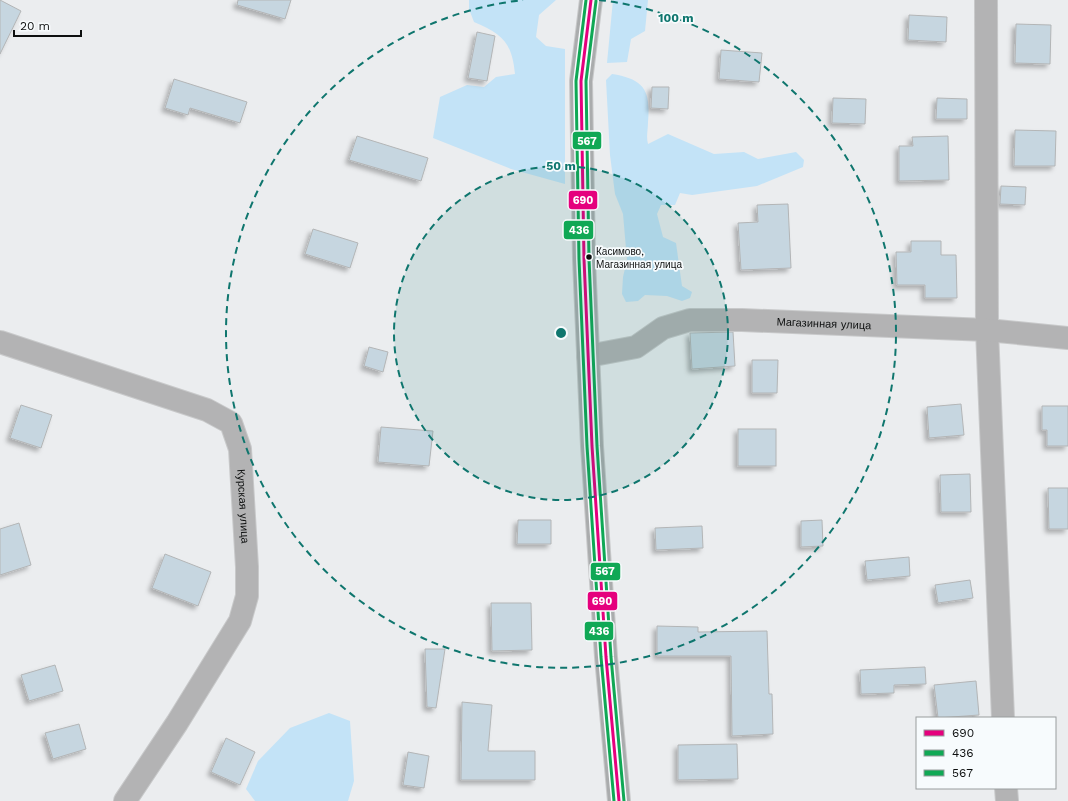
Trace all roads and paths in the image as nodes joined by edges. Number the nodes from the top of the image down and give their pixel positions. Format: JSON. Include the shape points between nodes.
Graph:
{"nodes":[{"id":1,"x":591,"y":0,"type":"edge"},
{"id":2,"x":986,"y":0,"type":"edge"},
{"id":3,"x":987,"y":330,"type":"junction"},
{"id":4,"x":1068,"y":338,"type":"edge"},
{"id":5,"x":0,"y":342,"type":"edge"},
{"id":6,"x":588,"y":356,"type":"junction"},
{"id":7,"x":1003,"y":717,"type":"edge"},
{"id":8,"x":1006,"y":789,"type":"edge"},
{"id":9,"x":125,"y":801,"type":"edge"},
{"id":10,"x":619,"y":801,"type":"edge"},
{"id":11,"x":1007,"y":801,"type":"edge"}],
"edges":[{"from":1,"to":6,"type":"main road","via":[[581,81]]},
{"from":2,"to":3,"type":"street"},
{"from":3,"to":4,"type":"street","name":"Магазинная улица"},
{"from":3,"to":6,"type":"street","name":"Магазинная улица","via":[[690,320],[663,328],[636,347]]},
{"from":3,"to":7,"type":"street"},
{"from":5,"to":9,"type":"street","name":"Курская улица","via":[[207,410],[231,423],[240,449],[247,596],[240,621]]},
{"from":6,"to":10,"type":"main road","via":[[606,657]]},
{"from":8,"to":11,"type":"street"}]}
